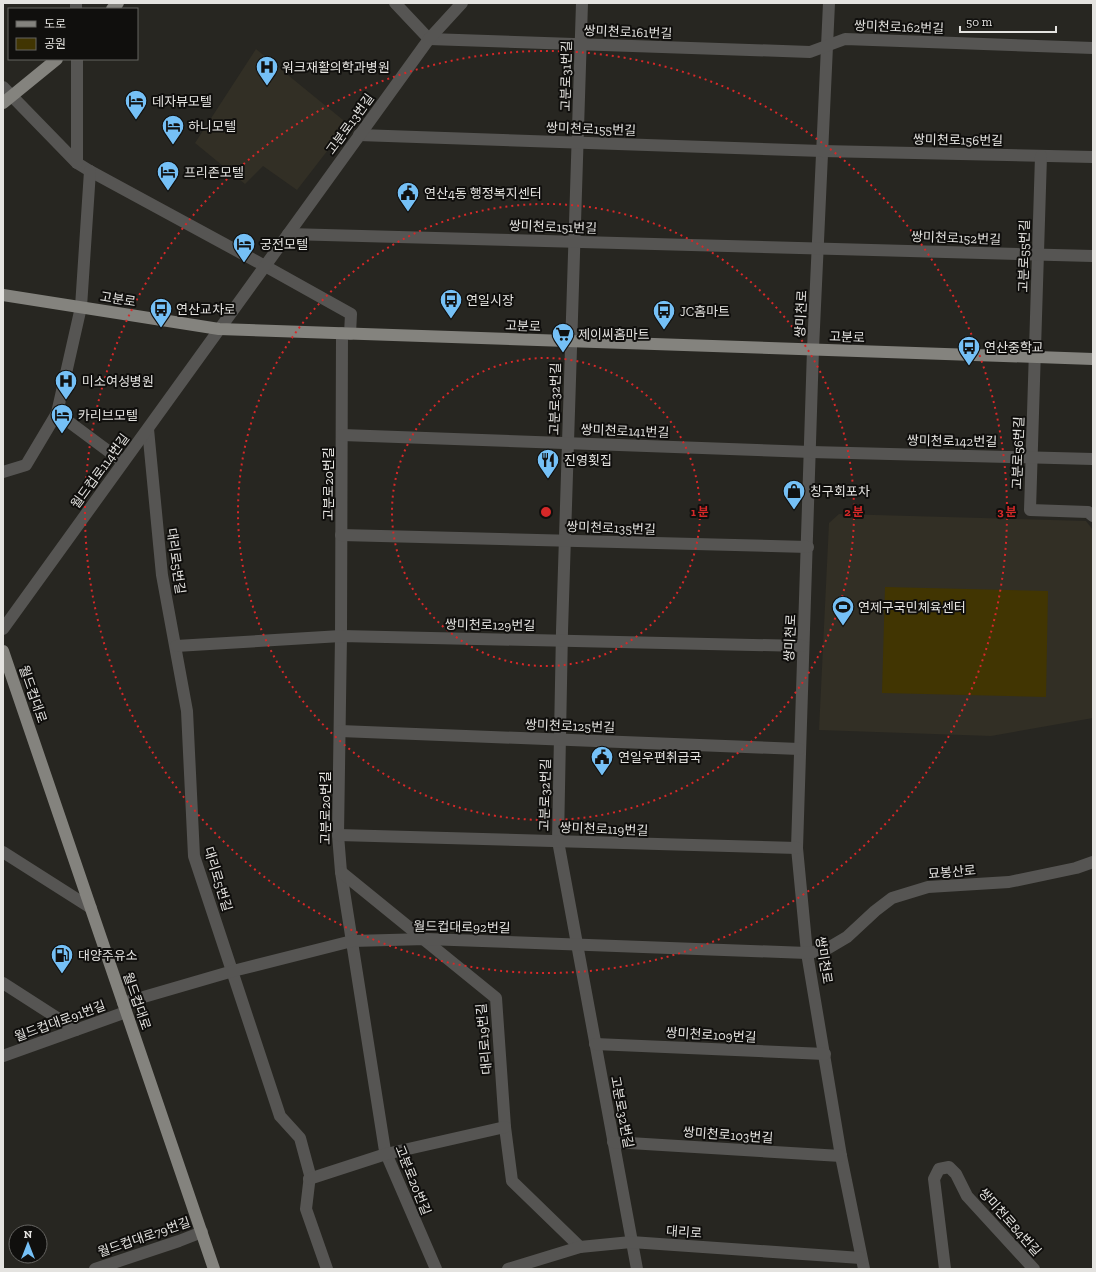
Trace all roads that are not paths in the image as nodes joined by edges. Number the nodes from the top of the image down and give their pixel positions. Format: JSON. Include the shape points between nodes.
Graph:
{"nodes":[{"id":1,"x":395,"y":3,"type":"edge"},
{"id":2,"x":462,"y":3,"type":"edge"},
{"id":3,"x":582,"y":3,"type":"edge"},
{"id":4,"x":829,"y":3,"type":"edge"},
{"id":5,"x":429,"y":39,"type":"junction"},
{"id":6,"x":581,"y":44,"type":"junction"},
{"id":7,"x":826,"y":46,"type":"junction"},
{"id":8,"x":1093,"y":48,"type":"edge"},
{"id":9,"x":56,"y":60,"type":"edge"},
{"id":10,"x":77,"y":60,"type":"edge"},
{"id":11,"x":6,"y":95,"type":"edge"},
{"id":12,"x":359,"y":135,"type":"junction"},
{"id":13,"x":579,"y":142,"type":"junction"},
{"id":14,"x":822,"y":151,"type":"junction"},
{"id":15,"x":1041,"y":156,"type":"junction"},
{"id":16,"x":1093,"y":157,"type":"edge"},
{"id":17,"x":77,"y":163,"type":"junction"},
{"id":18,"x":90,"y":171,"type":"junction"},
{"id":19,"x":288,"y":234,"type":"junction"},
{"id":20,"x":575,"y":242,"type":"junction"},
{"id":21,"x":818,"y":248,"type":"junction"},
{"id":22,"x":1038,"y":254,"type":"junction"},
{"id":23,"x":1093,"y":256,"type":"edge"},
{"id":24,"x":265,"y":266,"type":"junction"},
{"id":25,"x":3,"y":295,"type":"edge"},
{"id":26,"x":81,"y":307,"type":"junction"},
{"id":27,"x":219,"y":329,"type":"junction"},
{"id":28,"x":346,"y":334,"type":"junction"},
{"id":29,"x":572,"y":341,"type":"junction"},
{"id":30,"x":813,"y":350,"type":"junction"},
{"id":31,"x":1036,"y":357,"type":"junction"},
{"id":32,"x":1093,"y":359,"type":"edge"},
{"id":33,"x":57,"y":413,"type":"junction"},
{"id":34,"x":148,"y":429,"type":"junction"},
{"id":35,"x":342,"y":434,"type":"junction"},
{"id":36,"x":568,"y":443,"type":"junction"},
{"id":37,"x":811,"y":452,"type":"junction"},
{"id":38,"x":1032,"y":456,"type":"junction"},
{"id":39,"x":1093,"y":459,"type":"edge"},
{"id":40,"x":123,"y":462,"type":"junction"},
{"id":41,"x":3,"y":472,"type":"edge"},
{"id":42,"x":1093,"y":516,"type":"edge"},
{"id":43,"x":341,"y":534,"type":"junction"},
{"id":44,"x":566,"y":540,"type":"junction"},
{"id":45,"x":808,"y":547,"type":"junction"},
{"id":46,"x":3,"y":629,"type":"edge"},
{"id":47,"x":341,"y":636,"type":"junction"},
{"id":48,"x":562,"y":641,"type":"junction"},
{"id":49,"x":176,"y":646,"type":"junction"},
{"id":50,"x":803,"y":646,"type":"junction"},
{"id":51,"x":3,"y":651,"type":"edge"},
{"id":52,"x":340,"y":731,"type":"junction"},
{"id":53,"x":559,"y":740,"type":"junction"},
{"id":54,"x":799,"y":749,"type":"junction"},
{"id":55,"x":338,"y":835,"type":"junction"},
{"id":56,"x":558,"y":841,"type":"junction"},
{"id":57,"x":797,"y":848,"type":"junction"},
{"id":58,"x":3,"y":852,"type":"edge"},
{"id":59,"x":1093,"y":862,"type":"edge"},
{"id":60,"x":341,"y":872,"type":"junction"},
{"id":61,"x":91,"y":908,"type":"junction"},
{"id":62,"x":426,"y":940,"type":"junction"},
{"id":63,"x":352,"y":941,"type":"junction"},
{"id":64,"x":576,"y":944,"type":"junction"},
{"id":65,"x":807,"y":953,"type":"junction"},
{"id":66,"x":233,"y":971,"type":"junction"},
{"id":67,"x":3,"y":983,"type":"edge"},
{"id":68,"x":125,"y":1008,"type":"junction"},
{"id":69,"x":76,"y":1030,"type":"junction"},
{"id":70,"x":595,"y":1044,"type":"junction"},
{"id":71,"x":825,"y":1054,"type":"junction"},
{"id":72,"x":3,"y":1056,"type":"edge"},
{"id":73,"x":505,"y":1127,"type":"junction"},
{"id":74,"x":614,"y":1142,"type":"junction"},
{"id":75,"x":386,"y":1154,"type":"junction"},
{"id":76,"x":841,"y":1156,"type":"junction"},
{"id":77,"x":309,"y":1179,"type":"junction"},
{"id":78,"x":202,"y":1232,"type":"junction"},
{"id":79,"x":631,"y":1242,"type":"junction"},
{"id":80,"x":580,"y":1247,"type":"junction"},
{"id":81,"x":862,"y":1263,"type":"edge"},
{"id":82,"x":95,"y":1269,"type":"edge"},
{"id":83,"x":214,"y":1269,"type":"edge"},
{"id":84,"x":327,"y":1269,"type":"edge"},
{"id":85,"x":436,"y":1269,"type":"edge"},
{"id":86,"x":508,"y":1269,"type":"edge"},
{"id":87,"x":637,"y":1269,"type":"edge"},
{"id":88,"x":945,"y":1269,"type":"edge"},
{"id":89,"x":1034,"y":1269,"type":"edge"}],
"edges":[{"from":1,"to":5,"type":"street"},
{"from":2,"to":5,"type":"street","name":"고분로13번길"},
{"from":3,"to":6,"type":"street","name":"고분로31번길"},
{"from":4,"to":7,"type":"street","name":"쌍미천로"},
{"from":5,"to":6,"type":"street","name":"쌍미천로161번길"},
{"from":5,"to":12,"type":"street","name":"고분로13번길"},
{"from":6,"to":7,"type":"street","name":"쌍미천로161번길","via":[[810,52]]},
{"from":6,"to":13,"type":"street","name":"고분로31번길"},
{"from":7,"to":8,"type":"street","name":"쌍미천로162번길","via":[[845,39]]},
{"from":7,"to":14,"type":"street","name":"쌍미천로"},
{"from":9,"to":11,"type":"main road"},
{"from":10,"to":17,"type":"street"},
{"from":11,"to":17,"type":"street"},
{"from":12,"to":13,"type":"street","name":"쌍미천로155번길"},
{"from":12,"to":19,"type":"street","name":"고분로13번길"},
{"from":13,"to":14,"type":"street","name":"쌍미천로155번길"},
{"from":13,"to":20,"type":"street","name":"고분로31번길"},
{"from":14,"to":15,"type":"street","name":"쌍미천로156번길"},
{"from":14,"to":21,"type":"street","name":"쌍미천로"},
{"from":15,"to":16,"type":"street","name":"쌍미천로156번길"},
{"from":15,"to":22,"type":"street","name":"고분로55번길"},
{"from":17,"to":18,"type":"street"},
{"from":18,"to":24,"type":"street"},
{"from":18,"to":26,"type":"street"},
{"from":19,"to":20,"type":"street","name":"쌍미천로151번길"},
{"from":19,"to":24,"type":"street","name":"고분로13번길"},
{"from":20,"to":21,"type":"street","name":"쌍미천로151번길"},
{"from":20,"to":29,"type":"street","name":"고분로31번길"},
{"from":21,"to":22,"type":"street","name":"쌍미천로152번길"},
{"from":21,"to":30,"type":"street","name":"쌍미천로"},
{"from":22,"to":23,"type":"street","name":"쌍미천로152번길"},
{"from":22,"to":31,"type":"street","name":"고분로55번길"},
{"from":24,"to":27,"type":"street","name":"고분로13번길"},
{"from":24,"to":28,"type":"street","name":"고분로20번길","via":[[350,314]]},
{"from":25,"to":26,"type":"main road","name":"고분로"},
{"from":26,"to":27,"type":"main road","name":"고분로"},
{"from":26,"to":33,"type":"street"},
{"from":27,"to":28,"type":"main road","name":"고분로"},
{"from":27,"to":34,"type":"street","name":"월드컵로114번길"},
{"from":28,"to":29,"type":"main road","name":"고분로"},
{"from":28,"to":35,"type":"street","name":"고분로20번길"},
{"from":29,"to":30,"type":"main road","name":"고분로"},
{"from":29,"to":36,"type":"street","name":"고분로32번길"},
{"from":30,"to":31,"type":"main road","name":"고분로"},
{"from":30,"to":37,"type":"street","name":"쌍미천로"},
{"from":31,"to":32,"type":"main road","name":"고분로"},
{"from":31,"to":38,"type":"street","name":"고분로56번길"},
{"from":33,"to":40,"type":"street"},
{"from":33,"to":41,"type":"street","via":[[26,465]]},
{"from":34,"to":40,"type":"street","name":"월드컵로114번길"},
{"from":34,"to":49,"type":"street","name":"대리로5번길","via":[[162,575]]},
{"from":35,"to":36,"type":"street","name":"쌍미천로141번길"},
{"from":35,"to":43,"type":"street","name":"고분로20번길"},
{"from":36,"to":37,"type":"street","name":"쌍미천로141번길"},
{"from":36,"to":44,"type":"street","name":"고분로32번길"},
{"from":37,"to":38,"type":"street","name":"쌍미천로142번길"},
{"from":37,"to":45,"type":"street","name":"쌍미천로"},
{"from":38,"to":39,"type":"street","name":"쌍미천로142번길"},
{"from":38,"to":42,"type":"street","name":"고분로56번길","via":[[1030,510],[1088,512]]},
{"from":40,"to":46,"type":"street","name":"월드컵로114번길"},
{"from":43,"to":44,"type":"street","name":"쌍미천로135번길"},
{"from":43,"to":47,"type":"street","name":"고분로20번길"},
{"from":44,"to":45,"type":"street","name":"쌍미천로135번길"},
{"from":44,"to":48,"type":"street","name":"고분로32번길"},
{"from":45,"to":50,"type":"street","name":"쌍미천로"},
{"from":47,"to":48,"type":"street","name":"쌍미천로129번길"},
{"from":47,"to":49,"type":"street","name":"쌍미천로129번길"},
{"from":47,"to":52,"type":"street","name":"고분로20번길"},
{"from":48,"to":50,"type":"street","name":"쌍미천로129번길"},
{"from":48,"to":53,"type":"street","name":"고분로32번길"},
{"from":49,"to":66,"type":"street","name":"대리로5번길","via":[[187,711],[194,856]]},
{"from":50,"to":54,"type":"street","name":"쌍미천로"},
{"from":51,"to":61,"type":"main road","name":"월드컵대로"},
{"from":52,"to":53,"type":"street","name":"쌍미천로125번길"},
{"from":52,"to":55,"type":"street","name":"고분로20번길"},
{"from":53,"to":54,"type":"street","name":"쌍미천로125번길"},
{"from":53,"to":56,"type":"street","name":"고분로32번길"},
{"from":54,"to":57,"type":"street","name":"쌍미천로"},
{"from":55,"to":56,"type":"street","name":"쌍미천로119번길"},
{"from":55,"to":60,"type":"street","name":"고분로20번길"},
{"from":56,"to":57,"type":"street","name":"쌍미천로119번길"},
{"from":56,"to":64,"type":"street","name":"고분로32번길"},
{"from":57,"to":65,"type":"street","name":"쌍미천로"},
{"from":58,"to":61,"type":"street"},
{"from":59,"to":65,"type":"street","name":"묘봉산로","via":[[1009,882],[928,887],[892,898],[847,936],[825,950]]},
{"from":60,"to":62,"type":"street","name":"대리로19번길"},
{"from":60,"to":63,"type":"street","name":"고분로20번길"},
{"from":61,"to":68,"type":"main road","name":"월드컵대로"},
{"from":62,"to":63,"type":"street","name":"월드컵대로92번길"},
{"from":62,"to":64,"type":"street","name":"월드컵대로92번길"},
{"from":62,"to":73,"type":"street","name":"대리로19번길","via":[[496,998]]},
{"from":63,"to":66,"type":"street","name":"월드컵대로92번길"},
{"from":63,"to":75,"type":"street","name":"고분로20번길"},
{"from":64,"to":65,"type":"street","name":"월드컵대로92번길"},
{"from":64,"to":70,"type":"street","name":"고분로32번길"},
{"from":65,"to":71,"type":"street","name":"쌍미천로"},
{"from":66,"to":68,"type":"street","name":"월드컵대로92번길"},
{"from":66,"to":77,"type":"street","name":"대리로5번길","via":[[280,1116],[300,1138]]},
{"from":67,"to":69,"type":"street"},
{"from":68,"to":69,"type":"street","name":"월드컵대로91번길"},
{"from":68,"to":78,"type":"main road","name":"월드컵대로"},
{"from":69,"to":72,"type":"street","name":"월드컵대로91번길"},
{"from":70,"to":71,"type":"street","name":"쌍미천로109번길"},
{"from":70,"to":74,"type":"street","name":"고분로32번길"},
{"from":71,"to":76,"type":"street","name":"쌍미천로"},
{"from":73,"to":75,"type":"street"},
{"from":73,"to":80,"type":"street","name":"대리로19번길","via":[[512,1181]]},
{"from":74,"to":76,"type":"street","name":"쌍미천로103번길"},
{"from":74,"to":79,"type":"street","name":"고분로32번길"},
{"from":75,"to":77,"type":"street"},
{"from":75,"to":85,"type":"street","name":"고분로20번길"},
{"from":76,"to":81,"type":"street","name":"쌍미천로"},
{"from":77,"to":84,"type":"street","name":"대리로5번길","via":[[306,1209]]},
{"from":78,"to":82,"type":"street","name":"월드컵대로79번길"},
{"from":78,"to":83,"type":"main road","name":"월드컵대로"},
{"from":79,"to":80,"type":"street","name":"대리로"},
{"from":79,"to":81,"type":"street","name":"대리로"},
{"from":79,"to":87,"type":"street","name":"고분로32번길"},
{"from":80,"to":86,"type":"street","name":"대리로"},
{"from":88,"to":89,"type":"street","name":"쌍미천로84번길","via":[[934,1179],[939,1168],[949,1167],[956,1174],[967,1196]]}]}
